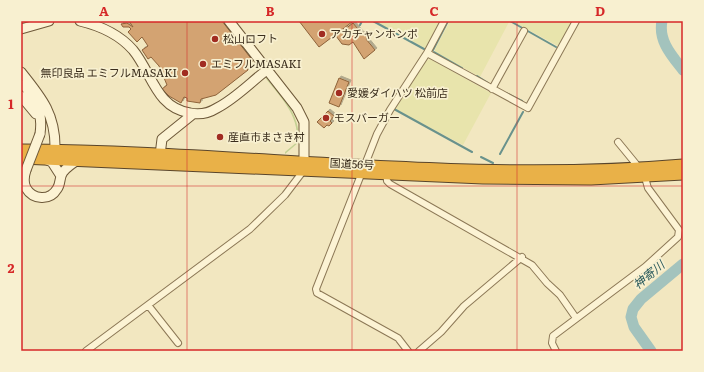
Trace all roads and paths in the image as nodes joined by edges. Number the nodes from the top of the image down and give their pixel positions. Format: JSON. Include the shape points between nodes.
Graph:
{"nodes":[{"id":1,"x":48,"y":21,"type":"edge"},
{"id":2,"x":80,"y":21,"type":"edge"},
{"id":3,"x":229,"y":21,"type":"edge"},
{"id":4,"x":444,"y":21,"type":"edge"},
{"id":5,"x":576,"y":21,"type":"edge"},
{"id":6,"x":21,"y":29,"type":"edge"},
{"id":7,"x":524,"y":31,"type":"dead end"},
{"id":8,"x":427,"y":53,"type":"junction"},
{"id":9,"x":268,"y":69,"type":"junction"},
{"id":10,"x":21,"y":72,"type":"edge"},
{"id":11,"x":21,"y":81,"type":"edge"},
{"id":12,"x":21,"y":87,"type":"edge"},
{"id":13,"x":492,"y":89,"type":"junction"},
{"id":14,"x":21,"y":96,"type":"edge"},
{"id":15,"x":32,"y":97,"type":"junction"},
{"id":16,"x":36,"y":114,"type":"dead end"},
{"id":17,"x":193,"y":114,"type":"junction"},
{"id":18,"x":618,"y":142,"type":"dead end"},
{"id":19,"x":21,"y":150,"type":"edge"},
{"id":20,"x":55,"y":150,"type":"junction"},
{"id":21,"x":160,"y":155,"type":"junction"},
{"id":22,"x":21,"y":158,"type":"edge"},
{"id":23,"x":43,"y":158,"type":"junction"},
{"id":24,"x":78,"y":160,"type":"junction"},
{"id":25,"x":683,"y":165,"type":"edge"},
{"id":26,"x":304,"y":166,"type":"junction"},
{"id":27,"x":363,"y":169,"type":"junction"},
{"id":28,"x":386,"y":170,"type":"junction"},
{"id":29,"x":641,"y":171,"type":"junction"},
{"id":30,"x":683,"y":174,"type":"edge"},
{"id":31,"x":60,"y":176,"type":"junction"},
{"id":32,"x":522,"y":257,"type":"junction"},
{"id":33,"x":148,"y":305,"type":"junction"},
{"id":34,"x":576,"y":318,"type":"junction"},
{"id":35,"x":178,"y":343,"type":"dead end"},
{"id":36,"x":94,"y":349,"type":"edge"},
{"id":37,"x":86,"y":351,"type":"edge"},
{"id":38,"x":408,"y":351,"type":"edge"},
{"id":39,"x":419,"y":351,"type":"edge"},
{"id":40,"x":556,"y":351,"type":"edge"}],
"edges":[{"from":1,"to":6,"type":"street"},
{"from":2,"to":17,"type":"street","via":[[105,29],[126,43],[142,63],[165,102],[179,111]]},
{"from":3,"to":9,"type":"street"},
{"from":4,"to":8,"type":"street"},
{"from":5,"to":13,"type":"street","via":[[528,108]]},
{"from":7,"to":13,"type":"street"},
{"from":8,"to":13,"type":"street"},
{"from":8,"to":27,"type":"street","via":[[390,110]]},
{"from":9,"to":17,"type":"street","via":[[217,108],[210,112]]},
{"from":9,"to":26,"type":"street","via":[[297,108],[304,122]]},
{"from":10,"to":20,"type":"street","via":[[43,99],[55,137]]},
{"from":11,"to":15,"type":"street"},
{"from":12,"to":15,"type":"street"},
{"from":14,"to":16,"type":"street"},
{"from":15,"to":31,"type":"street","bridge":true,"via":[[42,116],[40,134],[26,170],[26,187],[36,197],[45,198],[58,188]]},
{"from":17,"to":21,"type":"street","via":[[162,139]]},
{"from":18,"to":29,"type":"street"},
{"from":19,"to":20,"type":"highway","name":"国道56号"},
{"from":20,"to":21,"type":"highway","name":"国道56号"},
{"from":21,"to":26,"type":"highway","name":"国道56号"},
{"from":22,"to":23,"type":"highway","name":"国道56号"},
{"from":23,"to":24,"type":"highway","name":"国道56号"},
{"from":23,"to":31,"type":"street","via":[[52,162]]},
{"from":24,"to":26,"type":"highway","name":"国道56号"},
{"from":24,"to":31,"type":"street"},
{"from":25,"to":29,"type":"highway","name":"国道56号"},
{"from":26,"to":27,"type":"highway","name":"国道56号"},
{"from":26,"to":33,"type":"street","via":[[285,195],[250,228]]},
{"from":27,"to":28,"type":"highway","name":"国道56号"},
{"from":27,"to":38,"type":"street","via":[[315,292],[398,338]]},
{"from":28,"to":29,"type":"highway","name":"国道56号","via":[[543,179]]},
{"from":28,"to":32,"type":"street","via":[[390,184]]},
{"from":29,"to":30,"type":"highway","name":"国道56号"},
{"from":29,"to":34,"type":"street","via":[[648,188],[679,230],[678,237],[645,267]]},
{"from":32,"to":34,"type":"street","via":[[560,295]]},
{"from":32,"to":39,"type":"street","via":[[464,306],[444,329]]},
{"from":33,"to":35,"type":"street"},
{"from":33,"to":36,"type":"street"},
{"from":34,"to":40,"type":"street","via":[[553,336],[552,344]]},
{"from":36,"to":37,"type":"street"}]}
